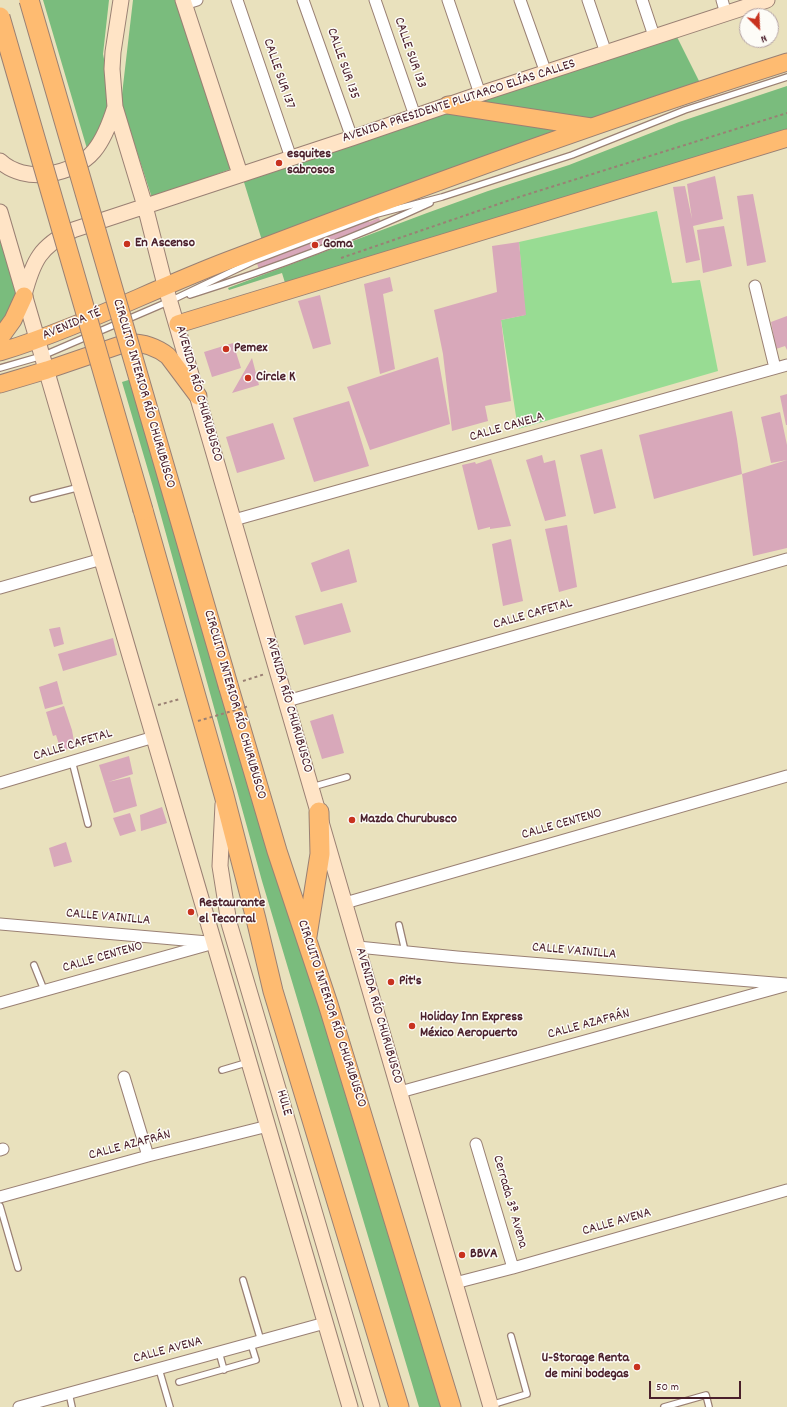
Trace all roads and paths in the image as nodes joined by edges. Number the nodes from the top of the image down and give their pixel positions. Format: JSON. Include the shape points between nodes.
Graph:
{"nodes":[{"id":1,"x":29,"y":0,"type":"edge"},
{"id":2,"x":121,"y":0,"type":"edge"},
{"id":3,"x":236,"y":0,"type":"edge"},
{"id":4,"x":303,"y":0,"type":"edge"},
{"id":5,"x":375,"y":0,"type":"edge"},
{"id":6,"x":448,"y":0,"type":"edge"},
{"id":7,"x":520,"y":0,"type":"edge"},
{"id":8,"x":588,"y":0,"type":"edge"},
{"id":9,"x":642,"y":0,"type":"edge"},
{"id":10,"x":188,"y":1,"type":"edge"},
{"id":11,"x":763,"y":1,"type":"edge"},
{"id":12,"x":724,"y":7,"type":"edge"},
{"id":13,"x":0,"y":17,"type":"edge"},
{"id":14,"x":654,"y":36,"type":"junction"},
{"id":15,"x":606,"y":53,"type":"junction"},
{"id":16,"x":787,"y":62,"type":"edge"},
{"id":17,"x":546,"y":73,"type":"junction"},
{"id":18,"x":787,"y":77,"type":"edge"},
{"id":19,"x":480,"y":94,"type":"junction"},
{"id":20,"x":448,"y":105,"type":"junction"},
{"id":21,"x":115,"y":107,"type":"junction"},
{"id":22,"x":787,"y":113,"type":"edge"},
{"id":23,"x":415,"y":116,"type":"junction"},
{"id":24,"x":593,"y":127,"type":"junction"},
{"id":25,"x":352,"y":138,"type":"junction"},
{"id":26,"x":787,"y":138,"type":"edge"},
{"id":27,"x":291,"y":158,"type":"junction"},
{"id":28,"x":0,"y":161,"type":"edge"},
{"id":29,"x":240,"y":174,"type":"junction"},
{"id":30,"x":442,"y":197,"type":"junction"},
{"id":31,"x":144,"y":206,"type":"junction"},
{"id":32,"x":0,"y":212,"type":"edge"},
{"id":33,"x":339,"y":258,"type":"dead end"},
{"id":34,"x":165,"y":285,"type":"junction"},
{"id":35,"x":755,"y":286,"type":"dead end"},
{"id":36,"x":24,"y":296,"type":"junction"},
{"id":37,"x":170,"y":301,"type":"junction"},
{"id":38,"x":178,"y":324,"type":"junction"},
{"id":39,"x":0,"y":338,"type":"edge"},
{"id":40,"x":0,"y":352,"type":"edge"},
{"id":41,"x":42,"y":355,"type":"junction"},
{"id":42,"x":787,"y":365,"type":"edge"},
{"id":43,"x":0,"y":368,"type":"edge"},
{"id":44,"x":775,"y":368,"type":"junction"},
{"id":45,"x":0,"y":384,"type":"edge"},
{"id":46,"x":198,"y":396,"type":"junction"},
{"id":47,"x":81,"y":487,"type":"junction"},
{"id":48,"x":33,"y":499,"type":"dead end"},
{"id":49,"x":234,"y":520,"type":"junction"},
{"id":50,"x":102,"y":559,"type":"junction"},
{"id":51,"x":787,"y":559,"type":"edge"},
{"id":52,"x":0,"y":588,"type":"edge"},
{"id":53,"x":278,"y":671,"type":"junction"},
{"id":54,"x":235,"y":683,"type":"junction"},
{"id":55,"x":183,"y":698,"type":"dead end"},
{"id":56,"x":287,"y":701,"type":"junction"},
{"id":57,"x":249,"y":706,"type":"dead end"},
{"id":58,"x":145,"y":709,"type":"junction"},
{"id":59,"x":198,"y":721,"type":"dead end"},
{"id":60,"x":154,"y":737,"type":"junction"},
{"id":61,"x":72,"y":762,"type":"junction"},
{"id":62,"x":787,"y":776,"type":"edge"},
{"id":63,"x":347,"y":777,"type":"dead end"},
{"id":64,"x":0,"y":783,"type":"edge"},
{"id":65,"x":312,"y":788,"type":"junction"},
{"id":66,"x":224,"y":795,"type":"junction"},
{"id":67,"x":319,"y":812,"type":"junction"},
{"id":68,"x":88,"y":824,"type":"dead end"},
{"id":69,"x":345,"y":904,"type":"junction"},
{"id":70,"x":0,"y":924,"type":"edge"},
{"id":71,"x":399,"y":925,"type":"dead end"},
{"id":72,"x":306,"y":937,"type":"junction"},
{"id":73,"x":214,"y":943,"type":"junction"},
{"id":74,"x":358,"y":947,"type":"junction"},
{"id":75,"x":405,"y":951,"type":"junction"},
{"id":76,"x":34,"y":965,"type":"dead end"},
{"id":77,"x":787,"y":985,"type":"edge"},
{"id":78,"x":44,"y":990,"type":"junction"},
{"id":79,"x":0,"y":1003,"type":"edge"},
{"id":80,"x":249,"y":1062,"type":"junction"},
{"id":81,"x":222,"y":1070,"type":"dead end"},
{"id":82,"x":124,"y":1076,"type":"dead end"},
{"id":83,"x":400,"y":1092,"type":"junction"},
{"id":84,"x":268,"y":1126,"type":"junction"},
{"id":85,"x":476,"y":1144,"type":"dead end"},
{"id":86,"x":148,"y":1156,"type":"junction"},
{"id":87,"x":787,"y":1190,"type":"edge"},
{"id":88,"x":0,"y":1197,"type":"edge"},
{"id":89,"x":0,"y":1206,"type":"edge"},
{"id":90,"x":330,"y":1264,"type":"junction"},
{"id":91,"x":18,"y":1268,"type":"dead end"},
{"id":92,"x":513,"y":1268,"type":"junction"},
{"id":93,"x":243,"y":1280,"type":"dead end"},
{"id":94,"x":455,"y":1283,"type":"junction"},
{"id":95,"x":319,"y":1302,"type":"junction"},
{"id":96,"x":325,"y":1323,"type":"junction"},
{"id":97,"x":511,"y":1336,"type":"dead end"},
{"id":98,"x":256,"y":1342,"type":"junction"},
{"id":99,"x":219,"y":1352,"type":"junction"},
{"id":100,"x":159,"y":1368,"type":"junction"},
{"id":101,"x":224,"y":1370,"type":"junction"},
{"id":102,"x":179,"y":1382,"type":"dead end"},
{"id":103,"x":68,"y":1393,"type":"junction"},
{"id":104,"x":491,"y":1406,"type":"edge"},
{"id":105,"x":19,"y":1407,"type":"edge"},
{"id":106,"x":72,"y":1407,"type":"edge"},
{"id":107,"x":170,"y":1407,"type":"edge"},
{"id":108,"x":350,"y":1407,"type":"edge"},
{"id":109,"x":372,"y":1407,"type":"edge"},
{"id":110,"x":399,"y":1407,"type":"edge"},
{"id":111,"x":451,"y":1407,"type":"edge"},
{"id":112,"x":664,"y":1407,"type":"edge"},
{"id":113,"x":709,"y":1407,"type":"edge"}],
"edges":[{"from":1,"to":54,"type":"highway","name":"CIRCUITO INTERIOR RÍO CHURUBUSCO","bridge":true},
{"from":2,"to":21,"type":"main road","name":"AVENIDA RÍO CHURUBUSCO","via":[[112,69]]},
{"from":3,"to":27,"type":"street","name":"CALLE SUR 137"},
{"from":4,"to":25,"type":"street","name":"CALLE SUR 135"},
{"from":5,"to":23,"type":"street","name":"CALLE SUR 133"},
{"from":6,"to":19,"type":"street"},
{"from":7,"to":17,"type":"street"},
{"from":8,"to":15,"type":"street"},
{"from":9,"to":14,"type":"street"},
{"from":10,"to":29,"type":"main road"},
{"from":11,"to":12,"type":"main road","name":"AVENIDA PRESIDENTE PLUTARCO ELÍAS CALLES"},
{"from":12,"to":14,"type":"main road","name":"AVENIDA PRESIDENTE PLUTARCO ELÍAS CALLES"},
{"from":13,"to":66,"type":"highway","bridge":true},
{"from":14,"to":15,"type":"main road","name":"AVENIDA PRESIDENTE PLUTARCO ELÍAS CALLES"},
{"from":15,"to":17,"type":"main road","name":"AVENIDA PRESIDENTE PLUTARCO ELÍAS CALLES"},
{"from":16,"to":24,"type":"main road"},
{"from":17,"to":19,"type":"main road","name":"AVENIDA PRESIDENTE PLUTARCO ELÍAS CALLES"},
{"from":18,"to":30,"type":"lane","via":[[685,110],[572,154]]},
{"from":19,"to":20,"type":"main road","name":"AVENIDA PRESIDENTE PLUTARCO ELÍAS CALLES"},
{"from":20,"to":23,"type":"main road","name":"AVENIDA PRESIDENTE PLUTARCO ELÍAS CALLES"},
{"from":20,"to":24,"type":"main road"},
{"from":21,"to":28,"type":"main road","via":[[96,148],[88,157],[70,168],[49,173],[25,173],[13,171]]},
{"from":21,"to":31,"type":"main road","name":"AVENIDA RÍO CHURUBUSCO"},
{"from":22,"to":33,"type":"path","via":[[516,198]]},
{"from":23,"to":25,"type":"main road","name":"AVENIDA PRESIDENTE PLUTARCO ELÍAS CALLES"},
{"from":24,"to":34,"type":"main road","via":[[338,218]]},
{"from":25,"to":27,"type":"main road","name":"AVENIDA PRESIDENTE PLUTARCO ELÍAS CALLES"},
{"from":26,"to":38,"type":"main road"},
{"from":27,"to":29,"type":"main road","name":"AVENIDA PRESIDENTE PLUTARCO ELÍAS CALLES"},
{"from":29,"to":31,"type":"main road","name":"AVENIDA PRESIDENTE PLUTARCO ELÍAS CALLES"},
{"from":30,"to":37,"type":"lane","via":[[382,225],[258,273]]},
{"from":30,"to":37,"type":"lane","via":[[377,214],[254,261]]},
{"from":31,"to":34,"type":"main road","name":"AVENIDA RÍO CHURUBUSCO"},
{"from":31,"to":36,"type":"main road","name":"AVENIDA PRESIDENTE PLUTARCO ELÍAS CALLES","via":[[73,230],[50,244],[35,262]]},
{"from":32,"to":36,"type":"main road"},
{"from":34,"to":37,"type":"main road","name":"AVENIDA RÍO CHURUBUSCO"},
{"from":34,"to":41,"type":"main road","name":"AVENIDA TÉ"},
{"from":35,"to":44,"type":"street"},
{"from":36,"to":39,"type":"main road","via":[[13,320]]},
{"from":36,"to":41,"type":"main road"},
{"from":37,"to":38,"type":"main road","name":"AVENIDA RÍO CHURUBUSCO"},
{"from":37,"to":41,"type":"lane"},
{"from":38,"to":46,"type":"main road","name":"AVENIDA RÍO CHURUBUSCO"},
{"from":40,"to":41,"type":"main road","name":"AVENIDA TÉ"},
{"from":41,"to":43,"type":"lane"},
{"from":41,"to":45,"type":"main road","name":"AVENIDA TÉ"},
{"from":41,"to":46,"type":"main road","via":[[126,343],[141,344],[155,348],[168,356]]},
{"from":41,"to":47,"type":"main road"},
{"from":42,"to":44,"type":"street","name":"CALLE CANELA"},
{"from":44,"to":49,"type":"street","name":"CALLE CANELA"},
{"from":46,"to":49,"type":"main road","name":"AVENIDA RÍO CHURUBUSCO"},
{"from":47,"to":48,"type":"lane"},
{"from":47,"to":50,"type":"main road"},
{"from":49,"to":53,"type":"main road","name":"AVENIDA RÍO CHURUBUSCO"},
{"from":50,"to":52,"type":"street"},
{"from":50,"to":58,"type":"main road"},
{"from":51,"to":56,"type":"street","name":"CALLE CAFETAL"},
{"from":53,"to":54,"type":"path"},
{"from":53,"to":56,"type":"main road","name":"AVENIDA RÍO CHURUBUSCO"},
{"from":54,"to":72,"type":"highway","name":"CIRCUITO INTERIOR RÍO CHURUBUSCO","via":[[276,851]]},
{"from":55,"to":58,"type":"path"},
{"from":56,"to":65,"type":"main road","name":"AVENIDA RÍO CHURUBUSCO"},
{"from":57,"to":59,"type":"path","bridge":true},
{"from":58,"to":60,"type":"main road"},
{"from":60,"to":61,"type":"street","name":"CALLE CAFETAL"},
{"from":60,"to":73,"type":"main road"},
{"from":61,"to":64,"type":"street","name":"CALLE CAFETAL"},
{"from":61,"to":68,"type":"lane"},
{"from":62,"to":69,"type":"street","name":"CALLE CENTENO"},
{"from":63,"to":65,"type":"lane"},
{"from":65,"to":67,"type":"main road","name":"AVENIDA RÍO CHURUBUSCO"},
{"from":66,"to":90,"type":"main road","name":"HULE","via":[[220,866],[229,923]]},
{"from":66,"to":110,"type":"highway","via":[[273,991]]},
{"from":67,"to":69,"type":"main road","name":"AVENIDA RÍO CHURUBUSCO"},
{"from":67,"to":72,"type":"highway","via":[[320,854]]},
{"from":69,"to":74,"type":"main road","name":"AVENIDA RÍO CHURUBUSCO"},
{"from":70,"to":73,"type":"street","name":"CALLE VAINILLA"},
{"from":71,"to":75,"type":"lane"},
{"from":72,"to":111,"type":"highway","name":"CIRCUITO INTERIOR RÍO CHURUBUSCO"},
{"from":73,"to":78,"type":"street","name":"CALLE CENTENO"},
{"from":73,"to":80,"type":"main road"},
{"from":74,"to":75,"type":"street","name":"CALLE VAINILLA"},
{"from":74,"to":83,"type":"main road","name":"AVENIDA RÍO CHURUBUSCO"},
{"from":75,"to":77,"type":"street","name":"CALLE VAINILLA"},
{"from":76,"to":78,"type":"lane"},
{"from":77,"to":83,"type":"street","name":"CALLE AZAFRÁN"},
{"from":78,"to":79,"type":"street","name":"CALLE CENTENO"},
{"from":80,"to":81,"type":"lane"},
{"from":80,"to":84,"type":"main road"},
{"from":82,"to":86,"type":"street"},
{"from":83,"to":94,"type":"main road","name":"AVENIDA RÍO CHURUBUSCO"},
{"from":84,"to":86,"type":"street","name":"CALLE AZAFRÁN"},
{"from":84,"to":95,"type":"main road"},
{"from":85,"to":92,"type":"street","name":"Cerrada 3ª Avena"},
{"from":86,"to":88,"type":"street","name":"CALLE AZAFRÁN"},
{"from":87,"to":92,"type":"street","name":"CALLE AVENA"},
{"from":89,"to":91,"type":"lane"},
{"from":90,"to":95,"type":"main road"},
{"from":90,"to":109,"type":"main road","name":"HULE"},
{"from":92,"to":94,"type":"street","name":"CALLE AVENA"},
{"from":93,"to":98,"type":"lane"},
{"from":94,"to":104,"type":"main road","name":"AVENIDA RÍO CHURUBUSCO"},
{"from":95,"to":96,"type":"main road"},
{"from":96,"to":98,"type":"street","name":"CALLE AVENA"},
{"from":96,"to":108,"type":"main road"},
{"from":97,"to":104,"type":"lane","via":[[527,1394]]},
{"from":98,"to":99,"type":"street","name":"CALLE AVENA"},
{"from":98,"to":101,"type":"lane","via":[[256,1360]]},
{"from":99,"to":100,"type":"street","name":"CALLE AVENA"},
{"from":99,"to":101,"type":"lane"},
{"from":100,"to":103,"type":"street","name":"CALLE AVENA"},
{"from":100,"to":107,"type":"lane"},
{"from":101,"to":102,"type":"lane"},
{"from":103,"to":105,"type":"street","name":"CALLE AVENA"},
{"from":103,"to":106,"type":"lane"},
{"from":112,"to":113,"type":"lane","via":[[706,1395]]}]}
